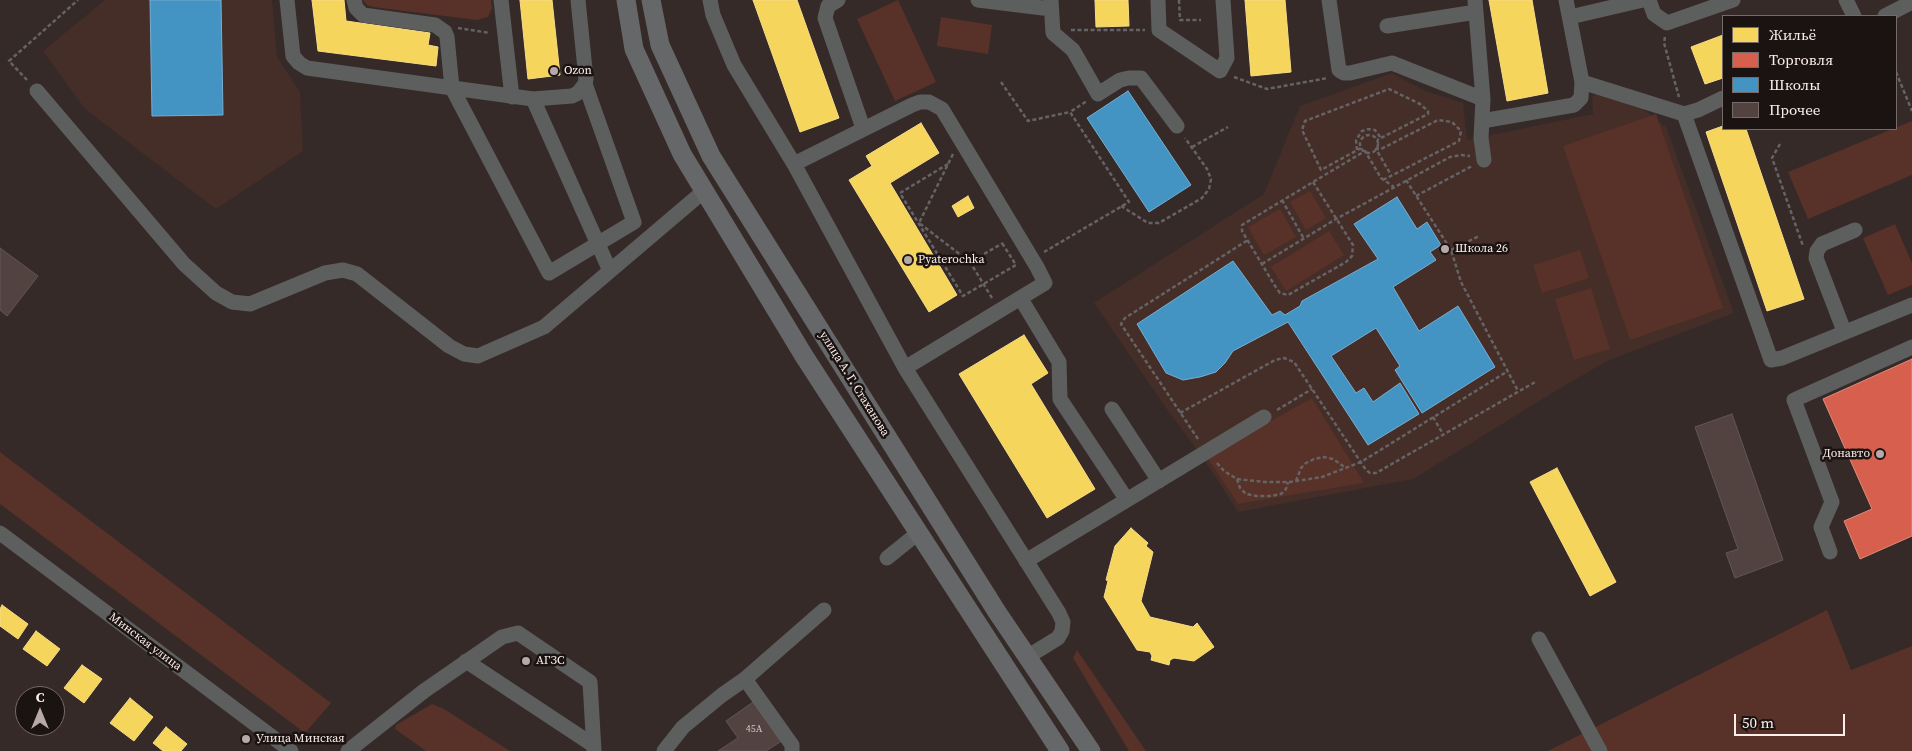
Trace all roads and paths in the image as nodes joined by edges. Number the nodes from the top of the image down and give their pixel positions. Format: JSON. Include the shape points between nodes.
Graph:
{"nodes":[{"id":1,"x":78,"y":0,"type":"edge"},
{"id":2,"x":288,"y":0,"type":"edge"},
{"id":3,"x":354,"y":0,"type":"edge"},
{"id":4,"x":501,"y":0,"type":"edge"},
{"id":5,"x":578,"y":0,"type":"edge"},
{"id":6,"x":626,"y":0,"type":"edge"},
{"id":7,"x":651,"y":0,"type":"edge"},
{"id":8,"x":710,"y":0,"type":"edge"},
{"id":9,"x":838,"y":0,"type":"edge"},
{"id":10,"x":978,"y":0,"type":"edge"},
{"id":11,"x":1158,"y":0,"type":"edge"},
{"id":12,"x":1179,"y":0,"type":"edge"},
{"id":13,"x":1224,"y":0,"type":"edge"},
{"id":14,"x":1329,"y":0,"type":"edge"},
{"id":15,"x":1451,"y":0,"type":"edge"},
{"id":16,"x":1566,"y":0,"type":"edge"},
{"id":17,"x":1643,"y":0,"type":"edge"},
{"id":18,"x":1649,"y":0,"type":"edge"},
{"id":19,"x":1733,"y":0,"type":"edge"},
{"id":20,"x":1846,"y":0,"type":"edge"},
{"id":21,"x":1912,"y":2,"type":"edge"},
{"id":22,"x":1051,"y":4,"type":"edge"},
{"id":23,"x":1476,"y":6,"type":"edge"},
{"id":24,"x":1453,"y":15,"type":"junction"},
{"id":25,"x":1854,"y":15,"type":"edge"},
{"id":26,"x":1887,"y":15,"type":"edge"},
{"id":27,"x":1570,"y":17,"type":"junction"},
{"id":28,"x":1201,"y":20,"type":"dead end"},
{"id":29,"x":1667,"y":23,"type":"junction"},
{"id":30,"x":435,"y":25,"type":"junction"},
{"id":31,"x":1387,"y":26,"type":"dead end"},
{"id":32,"x":1053,"y":30,"type":"junction"},
{"id":33,"x":1159,"y":30,"type":"junction"},
{"id":34,"x":505,"y":34,"type":"junction"},
{"id":35,"x":1339,"y":70,"type":"junction"},
{"id":36,"x":1220,"y":71,"type":"junction"},
{"id":37,"x":1897,"y":74,"type":"edge"},
{"id":38,"x":1001,"y":82,"type":"dead end"},
{"id":39,"x":1582,"y":82,"type":"junction"},
{"id":40,"x":585,"y":84,"type":"junction"},
{"id":41,"x":452,"y":88,"type":"junction"},
{"id":42,"x":37,"y":91,"type":"joint"},
{"id":43,"x":1098,"y":94,"type":"junction"},
{"id":44,"x":512,"y":97,"type":"junction"},
{"id":45,"x":533,"y":98,"type":"junction"},
{"id":46,"x":1722,"y":98,"type":"edge"},
{"id":47,"x":1483,"y":99,"type":"junction"},
{"id":48,"x":1912,"y":111,"type":"edge"},
{"id":49,"x":1070,"y":112,"type":"junction"},
{"id":50,"x":1684,"y":114,"type":"junction"},
{"id":51,"x":1482,"y":121,"type":"junction"},
{"id":52,"x":1177,"y":126,"type":"joint"},
{"id":53,"x":1228,"y":127,"type":"dead end"},
{"id":54,"x":863,"y":128,"type":"junction"},
{"id":55,"x":1362,"y":131,"type":"junction"},
{"id":56,"x":1365,"y":136,"type":"junction"},
{"id":57,"x":960,"y":138,"type":"junction"},
{"id":58,"x":1382,"y":138,"type":"junction"},
{"id":59,"x":1377,"y":140,"type":"junction"},
{"id":60,"x":1780,"y":144,"type":"dead end"},
{"id":61,"x":1192,"y":148,"type":"junction"},
{"id":62,"x":1362,"y":148,"type":"junction"},
{"id":63,"x":1376,"y":149,"type":"junction"},
{"id":64,"x":1357,"y":150,"type":"junction"},
{"id":65,"x":1365,"y":151,"type":"junction"},
{"id":66,"x":1480,"y":162,"type":"junction"},
{"id":67,"x":794,"y":164,"type":"junction"},
{"id":68,"x":948,"y":164,"type":"junction"},
{"id":69,"x":1391,"y":175,"type":"junction"},
{"id":70,"x":1382,"y":180,"type":"junction"},
{"id":71,"x":1406,"y":180,"type":"junction"},
{"id":72,"x":1312,"y":182,"type":"junction"},
{"id":73,"x":1394,"y":187,"type":"junction"},
{"id":74,"x":704,"y":191,"type":"junction"},
{"id":75,"x":1416,"y":196,"type":"junction"},
{"id":76,"x":1282,"y":200,"type":"junction"},
{"id":77,"x":1122,"y":206,"type":"junction"},
{"id":78,"x":1336,"y":219,"type":"junction"},
{"id":79,"x":919,"y":223,"type":"junction"},
{"id":80,"x":1855,"y":230,"type":"dead end"},
{"id":81,"x":1017,"y":234,"type":"junction"},
{"id":82,"x":1480,"y":236,"type":"dead end"},
{"id":83,"x":1304,"y":239,"type":"junction"},
{"id":84,"x":1248,"y":240,"type":"junction"},
{"id":85,"x":1002,"y":243,"type":"junction"},
{"id":86,"x":598,"y":244,"type":"junction"},
{"id":87,"x":1451,"y":250,"type":"junction"},
{"id":88,"x":1816,"y":258,"type":"junction"},
{"id":89,"x":1032,"y":259,"type":"junction"},
{"id":90,"x":970,"y":262,"type":"junction"},
{"id":91,"x":1262,"y":264,"type":"junction"},
{"id":92,"x":610,"y":271,"type":"junction"},
{"id":93,"x":983,"y":284,"type":"junction"},
{"id":94,"x":1021,"y":299,"type":"junction"},
{"id":95,"x":1912,"y":305,"type":"edge"},
{"id":96,"x":1000,"y":312,"type":"junction"},
{"id":97,"x":1844,"y":331,"type":"junction"},
{"id":98,"x":1912,"y":347,"type":"edge"},
{"id":99,"x":905,"y":368,"type":"junction"},
{"id":100,"x":1508,"y":371,"type":"junction"},
{"id":101,"x":1538,"y":381,"type":"dead end"},
{"id":102,"x":1312,"y":389,"type":"junction"},
{"id":103,"x":1518,"y":391,"type":"junction"},
{"id":104,"x":1112,"y":409,"type":"dead end"},
{"id":105,"x":1180,"y":413,"type":"junction"},
{"id":106,"x":1264,"y":417,"type":"joint"},
{"id":107,"x":1433,"y":417,"type":"junction"},
{"id":108,"x":1443,"y":434,"type":"junction"},
{"id":109,"x":1207,"y":452,"type":"junction"},
{"id":110,"x":1360,"y":462,"type":"junction"},
{"id":111,"x":1346,"y":468,"type":"junction"},
{"id":112,"x":1237,"y":479,"type":"junction"},
{"id":113,"x":1159,"y":481,"type":"junction"},
{"id":114,"x":1296,"y":481,"type":"junction"},
{"id":115,"x":1288,"y":482,"type":"junction"},
{"id":116,"x":1127,"y":500,"type":"junction"},
{"id":117,"x":0,"y":533,"type":"edge"},
{"id":118,"x":918,"y":534,"type":"junction"},
{"id":119,"x":1830,"y":552,"type":"dead end"},
{"id":120,"x":888,"y":558,"type":"dead end"},
{"id":121,"x":1026,"y":561,"type":"junction"},
{"id":122,"x":824,"y":610,"type":"dead end"},
{"id":123,"x":1539,"y":639,"type":"dead end"},
{"id":124,"x":1028,"y":657,"type":"junction"},
{"id":125,"x":466,"y":662,"type":"junction"},
{"id":126,"x":745,"y":679,"type":"junction"},
{"id":127,"x":594,"y":748,"type":"edge"},
{"id":128,"x":291,"y":751,"type":"edge"},
{"id":129,"x":348,"y":751,"type":"edge"},
{"id":130,"x":664,"y":751,"type":"edge"},
{"id":131,"x":792,"y":751,"type":"edge"},
{"id":132,"x":1060,"y":751,"type":"edge"},
{"id":133,"x":1091,"y":751,"type":"edge"},
{"id":134,"x":1600,"y":751,"type":"edge"}],
"edges":[{"from":1,"to":42,"type":"path","via":[[9,61]]},
{"from":2,"to":41,"type":"street","via":[[294,56],[307,68]]},
{"from":3,"to":30,"type":"street","via":[[363,15]]},
{"from":4,"to":34,"type":"street"},
{"from":5,"to":40,"type":"street"},
{"from":6,"to":74,"type":"main road","via":[[634,49],[682,154]]},
{"from":7,"to":124,"type":"main road","name":"улица А. Г. Стаханова","via":[[660,45],[710,156]]},
{"from":8,"to":67,"type":"street","via":[[734,65]]},
{"from":9,"to":54,"type":"street","via":[[828,6],[824,18]]},
{"from":10,"to":22,"type":"street"},
{"from":11,"to":33,"type":"street"},
{"from":12,"to":28,"type":"path","via":[[1180,20]]},
{"from":13,"to":36,"type":"street","via":[[1228,58]]},
{"from":14,"to":35,"type":"street"},
{"from":15,"to":24,"type":"street"},
{"from":16,"to":27,"type":"street"},
{"from":17,"to":27,"type":"street"},
{"from":18,"to":29,"type":"street","via":[[1654,14]]},
{"from":19,"to":29,"type":"street"},
{"from":20,"to":25,"type":"street"},
{"from":21,"to":26,"type":"street"},
{"from":22,"to":32,"type":"street"},
{"from":23,"to":24,"type":"street"},
{"from":23,"to":47,"type":"street"},
{"from":24,"to":31,"type":"street"},
{"from":27,"to":39,"type":"street"},
{"from":29,"to":50,"type":"path","via":[[1664,43]]},
{"from":30,"to":34,"type":"path"},
{"from":30,"to":41,"type":"street","via":[[447,37]]},
{"from":32,"to":33,"type":"path"},
{"from":32,"to":43,"type":"street","via":[[1073,50]]},
{"from":33,"to":36,"type":"street"},
{"from":34,"to":44,"type":"street"},
{"from":35,"to":36,"type":"path","via":[[1332,77],[1267,89]]},
{"from":35,"to":47,"type":"street","via":[[1350,73],[1392,63]]},
{"from":37,"to":48,"type":"path"},
{"from":38,"to":49,"type":"path","via":[[1028,121]]},
{"from":39,"to":50,"type":"street"},
{"from":39,"to":51,"type":"street","via":[[1581,98],[1574,105]]},
{"from":40,"to":45,"type":"street","via":[[572,96]]},
{"from":40,"to":86,"type":"street","via":[[634,222]]},
{"from":41,"to":44,"type":"street"},
{"from":41,"to":86,"type":"street","via":[[549,273]]},
{"from":42,"to":92,"type":"street","via":[[184,264],[232,302],[250,304],[325,273],[343,270],[357,274],[449,346],[464,354],[478,356],[544,327]]},
{"from":43,"to":49,"type":"path"},
{"from":43,"to":52,"type":"street","via":[[1120,80],[1142,78]]},
{"from":44,"to":45,"type":"street"},
{"from":45,"to":86,"type":"street"},
{"from":46,"to":50,"type":"street"},
{"from":47,"to":51,"type":"street"},
{"from":49,"to":77,"type":"path","via":[[1128,202]]},
{"from":50,"to":97,"type":"street","via":[[1771,360]]},
{"from":51,"to":66,"type":"street"},
{"from":52,"to":61,"type":"path"},
{"from":53,"to":61,"type":"path"},
{"from":54,"to":57,"type":"street","via":[[912,105],[929,102],[942,109]]},
{"from":54,"to":67,"type":"street"},
{"from":55,"to":56,"type":"path"},
{"from":55,"to":58,"type":"path","via":[[1375,130]]},
{"from":55,"to":64,"type":"path","via":[[1356,140]]},
{"from":56,"to":59,"type":"path","via":[[1370,135]]},
{"from":56,"to":62,"type":"path","via":[[1361,140]]},
{"from":57,"to":68,"type":"path"},
{"from":57,"to":81,"type":"street"},
{"from":58,"to":59,"type":"path"},
{"from":58,"to":64,"type":"path","via":[[1428,114],[1428,111],[1388,89],[1306,121],[1302,130],[1321,170]]},
{"from":59,"to":63,"type":"path"},
{"from":60,"to":88,"type":"path","via":[[1772,158],[1803,245]]},
{"from":61,"to":77,"type":"path","via":[[1211,179],[1202,198],[1159,223],[1148,223]]},
{"from":62,"to":64,"type":"path"},
{"from":62,"to":65,"type":"path"},
{"from":63,"to":65,"type":"path"},
{"from":63,"to":69,"type":"path"},
{"from":63,"to":69,"type":"path","via":[[1438,120],[1452,122],[1461,131],[1459,141]]},
{"from":65,"to":70,"type":"path"},
{"from":65,"to":72,"type":"path"},
{"from":66,"to":71,"type":"path","via":[[1461,155],[1450,157]]},
{"from":66,"to":75,"type":"path"},
{"from":67,"to":99,"type":"street"},
{"from":68,"to":79,"type":"path"},
{"from":68,"to":79,"type":"path","via":[[900,193]]},
{"from":69,"to":70,"type":"path"},
{"from":70,"to":73,"type":"path"},
{"from":71,"to":73,"type":"path"},
{"from":71,"to":75,"type":"path"},
{"from":72,"to":76,"type":"path"},
{"from":72,"to":78,"type":"path"},
{"from":73,"to":78,"type":"path"},
{"from":74,"to":92,"type":"street"},
{"from":74,"to":118,"type":"main road"},
{"from":75,"to":87,"type":"path"},
{"from":76,"to":83,"type":"path"},
{"from":76,"to":84,"type":"path","via":[[1242,225]]},
{"from":77,"to":89,"type":"path"},
{"from":78,"to":83,"type":"path"},
{"from":78,"to":91,"type":"path","via":[[1353,245],[1352,256],[1346,262],[1288,296],[1280,293]]},
{"from":79,"to":90,"type":"path"},
{"from":79,"to":93,"type":"path","via":[[963,296]]},
{"from":80,"to":88,"type":"street","via":[[1822,244]]},
{"from":81,"to":85,"type":"path"},
{"from":81,"to":89,"type":"street"},
{"from":82,"to":87,"type":"path"},
{"from":83,"to":91,"type":"path"},
{"from":84,"to":91,"type":"path"},
{"from":84,"to":105,"type":"path","via":[[1125,318],[1122,324]]},
{"from":85,"to":90,"type":"path"},
{"from":85,"to":93,"type":"path","via":[[1016,265]]},
{"from":86,"to":92,"type":"street"},
{"from":87,"to":100,"type":"path","via":[[1461,282]]},
{"from":88,"to":97,"type":"street"},
{"from":89,"to":94,"type":"street","via":[[1045,283]]},
{"from":90,"to":93,"type":"path"},
{"from":93,"to":96,"type":"path"},
{"from":94,"to":96,"type":"street"},
{"from":94,"to":116,"type":"street","via":[[1059,362],[1060,399]]},
{"from":95,"to":97,"type":"street"},
{"from":96,"to":99,"type":"street"},
{"from":98,"to":119,"type":"street","via":[[1794,400],[1832,502],[1821,527]]},
{"from":99,"to":121,"type":"street"},
{"from":100,"to":103,"type":"path"},
{"from":100,"to":107,"type":"path"},
{"from":101,"to":103,"type":"path"},
{"from":102,"to":105,"type":"path","via":[[1294,362],[1284,358]]},
{"from":102,"to":106,"type":"path"},
{"from":102,"to":110,"type":"path"},
{"from":103,"to":108,"type":"path"},
{"from":104,"to":113,"type":"street"},
{"from":105,"to":109,"type":"path"},
{"from":106,"to":109,"type":"street"},
{"from":107,"to":108,"type":"path"},
{"from":107,"to":110,"type":"path"},
{"from":108,"to":110,"type":"path","via":[[1376,473],[1370,473]]},
{"from":109,"to":112,"type":"path","via":[[1224,472]]},
{"from":109,"to":113,"type":"street"},
{"from":110,"to":111,"type":"path"},
{"from":111,"to":114,"type":"path","via":[[1322,477]]},
{"from":111,"to":114,"type":"path","via":[[1333,459],[1314,459],[1301,468]]},
{"from":112,"to":115,"type":"path"},
{"from":112,"to":115,"type":"path","via":[[1246,494],[1256,496],[1281,494]]},
{"from":113,"to":116,"type":"street"},
{"from":114,"to":115,"type":"path"},
{"from":116,"to":121,"type":"street"},
{"from":117,"to":128,"type":"street","name":"Минская улица"},
{"from":118,"to":120,"type":"street"},
{"from":118,"to":132,"type":"main road"},
{"from":121,"to":124,"type":"street","via":[[1063,622],[1058,638]]},
{"from":122,"to":126,"type":"street"},
{"from":123,"to":134,"type":"street"},
{"from":124,"to":133,"type":"main road","name":"улица А. Г. Стаханова"},
{"from":125,"to":127,"type":"street"},
{"from":125,"to":127,"type":"street","via":[[502,636],[518,633],[590,682]]},
{"from":125,"to":129,"type":"street"},
{"from":126,"to":130,"type":"street","via":[[683,727]]},
{"from":126,"to":131,"type":"street","via":[[792,745]]}]}
